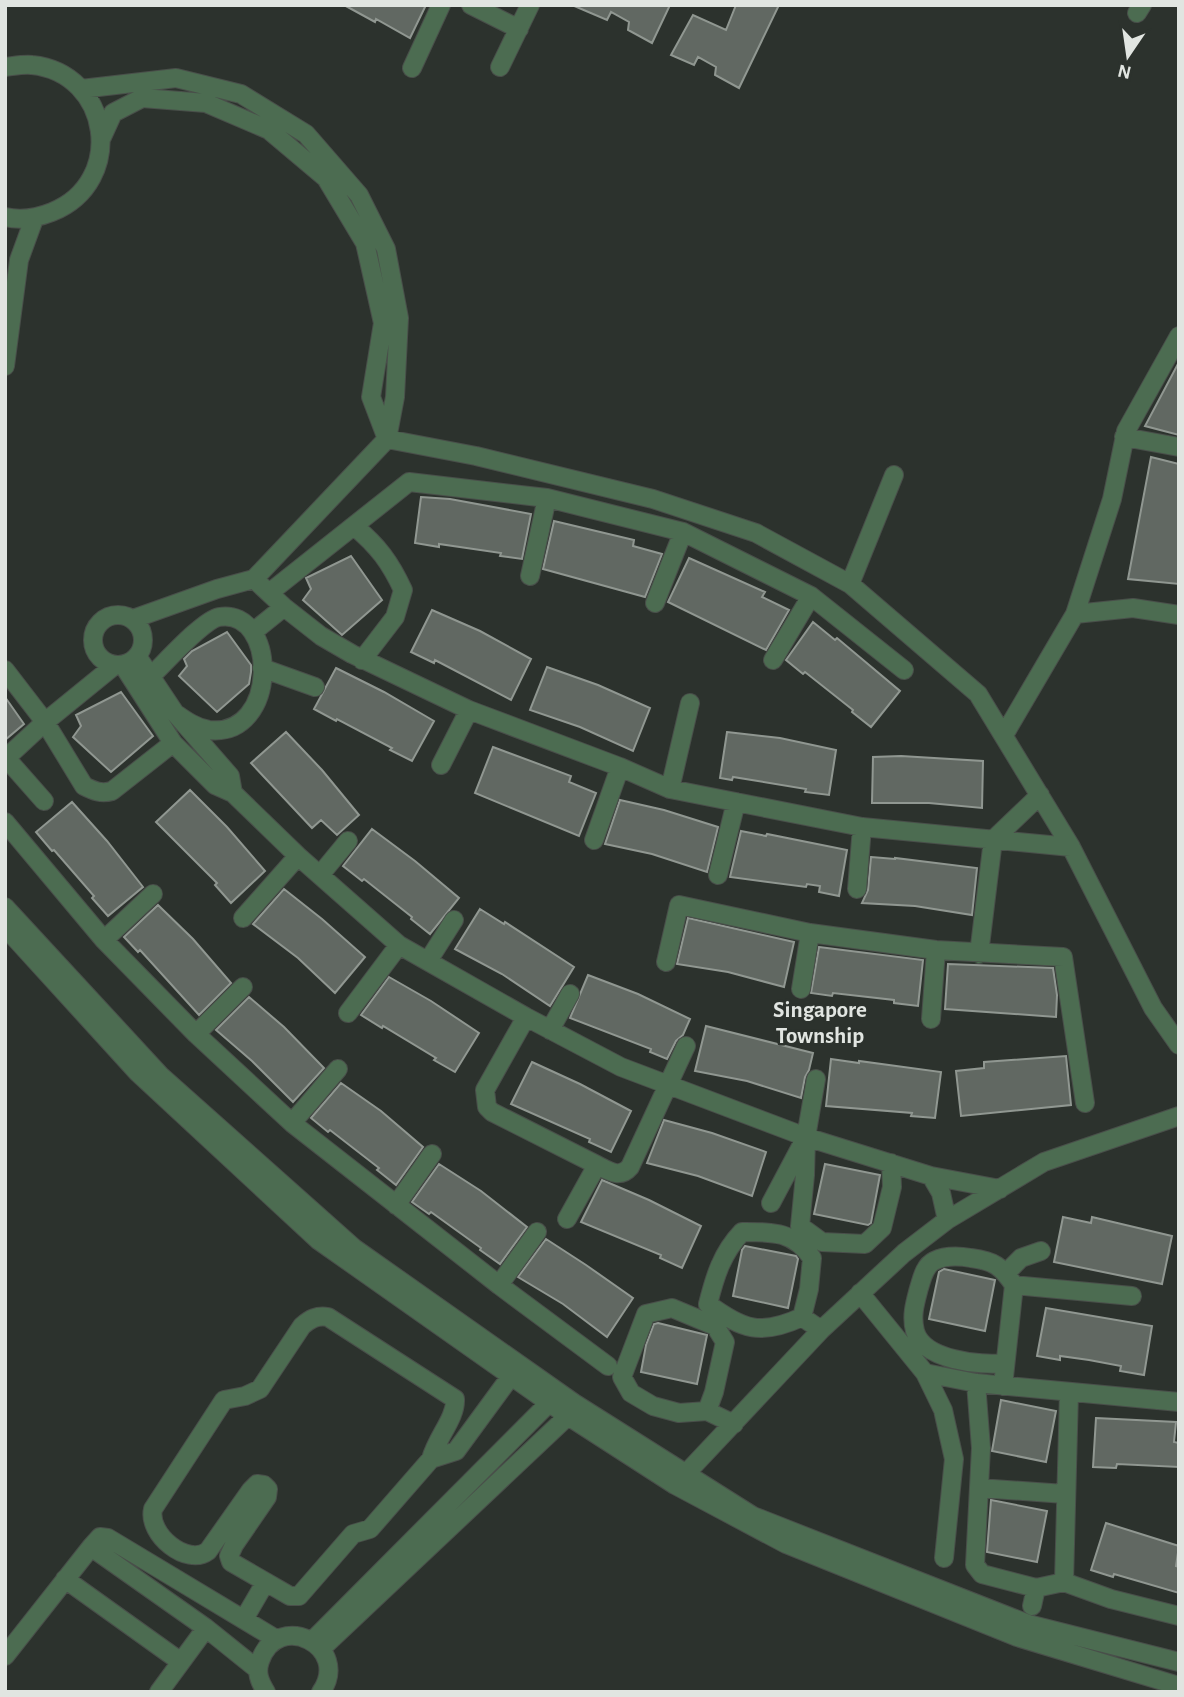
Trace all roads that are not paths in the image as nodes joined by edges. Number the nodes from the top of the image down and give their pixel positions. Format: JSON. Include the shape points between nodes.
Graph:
{"nodes":[{"id":1,"x":442,"y":5,"type":"edge"},
{"id":2,"x":471,"y":5,"type":"edge"},
{"id":3,"x":530,"y":5,"type":"edge"},
{"id":4,"x":519,"y":29,"type":"junction"},
{"id":5,"x":5,"y":67,"type":"edge"},
{"id":6,"x":412,"y":68,"type":"dead end"},
{"id":7,"x":500,"y":68,"type":"dead end"},
{"id":8,"x":81,"y":89,"type":"junction"},
{"id":9,"x":102,"y":137,"type":"junction"},
{"id":10,"x":5,"y":217,"type":"edge"},
{"id":11,"x":34,"y":219,"type":"junction"},
{"id":12,"x":1179,"y":336,"type":"edge"},
{"id":13,"x":5,"y":366,"type":"edge"},
{"id":14,"x":1124,"y":437,"type":"junction"},
{"id":15,"x":387,"y":439,"type":"junction"},
{"id":16,"x":1179,"y":447,"type":"edge"},
{"id":17,"x":894,"y":475,"type":"dead end"},
{"id":18,"x":547,"y":498,"type":"junction"},
{"id":19,"x":354,"y":526,"type":"junction"},
{"id":20,"x":683,"y":532,"type":"junction"},
{"id":21,"x":530,"y":576,"type":"dead end"},
{"id":22,"x":254,"y":579,"type":"junction"},
{"id":23,"x":850,"y":584,"type":"junction"},
{"id":24,"x":269,"y":593,"type":"junction"},
{"id":25,"x":811,"y":596,"type":"junction"},
{"id":26,"x":655,"y":603,"type":"dead end"},
{"id":27,"x":284,"y":607,"type":"junction"},
{"id":28,"x":1075,"y":614,"type":"junction"},
{"id":29,"x":1179,"y":615,"type":"edge"},
{"id":30,"x":133,"y":620,"type":"junction"},
{"id":31,"x":253,"y":632,"type":"junction"},
{"id":32,"x":362,"y":660,"type":"junction"},
{"id":33,"x":772,"y":660,"type":"dead end"},
{"id":34,"x":125,"y":662,"type":"junction"},
{"id":35,"x":262,"y":668,"type":"junction"},
{"id":36,"x":5,"y":670,"type":"edge"},
{"id":37,"x":904,"y":670,"type":"dead end"},
{"id":38,"x":150,"y":677,"type":"junction"},
{"id":39,"x":315,"y":687,"type":"dead end"},
{"id":40,"x":690,"y":703,"type":"dead end"},
{"id":41,"x":470,"y":710,"type":"junction"},
{"id":42,"x":175,"y":713,"type":"junction"},
{"id":43,"x":45,"y":722,"type":"junction"},
{"id":44,"x":1004,"y":735,"type":"junction"},
{"id":45,"x":173,"y":743,"type":"junction"},
{"id":46,"x":5,"y":758,"type":"edge"},
{"id":47,"x":441,"y":765,"type":"dead end"},
{"id":48,"x":620,"y":767,"type":"junction"},
{"id":49,"x":670,"y":789,"type":"junction"},
{"id":50,"x":233,"y":793,"type":"junction"},
{"id":51,"x":1040,"y":795,"type":"junction"},
{"id":52,"x":44,"y":801,"type":"dead end"},
{"id":53,"x":736,"y":802,"type":"junction"},
{"id":54,"x":5,"y":822,"type":"edge"},
{"id":55,"x":862,"y":827,"type":"junction"},
{"id":56,"x":594,"y":839,"type":"dead end"},
{"id":57,"x":993,"y":840,"type":"junction"},
{"id":58,"x":348,"y":841,"type":"dead end"},
{"id":59,"x":1071,"y":847,"type":"junction"},
{"id":60,"x":298,"y":856,"type":"junction"},
{"id":61,"x":320,"y":875,"type":"junction"},
{"id":62,"x":718,"y":875,"type":"dead end"},
{"id":63,"x":858,"y":890,"type":"dead end"},
{"id":64,"x":153,"y":894,"type":"dead end"},
{"id":65,"x":5,"y":907,"type":"edge"},
{"id":66,"x":243,"y":918,"type":"dead end"},
{"id":67,"x":454,"y":920,"type":"dead end"},
{"id":68,"x":5,"y":928,"type":"edge"},
{"id":69,"x":810,"y":933,"type":"junction"},
{"id":70,"x":104,"y":940,"type":"junction"},
{"id":71,"x":399,"y":945,"type":"junction"},
{"id":72,"x":936,"y":950,"type":"junction"},
{"id":73,"x":979,"y":954,"type":"junction"},
{"id":74,"x":428,"y":961,"type":"junction"},
{"id":75,"x":666,"y":962,"type":"dead end"},
{"id":76,"x":243,"y":987,"type":"dead end"},
{"id":77,"x":801,"y":989,"type":"dead end"},
{"id":78,"x":570,"y":994,"type":"dead end"},
{"id":79,"x":348,"y":1013,"type":"dead end"},
{"id":80,"x":526,"y":1017,"type":"junction"},
{"id":81,"x":931,"y":1019,"type":"dead end"},
{"id":82,"x":550,"y":1030,"type":"junction"},
{"id":83,"x":196,"y":1034,"type":"junction"},
{"id":84,"x":1179,"y":1045,"type":"edge"},
{"id":85,"x":686,"y":1046,"type":"dead end"},
{"id":86,"x":338,"y":1069,"type":"dead end"},
{"id":87,"x":816,"y":1079,"type":"dead end"},
{"id":88,"x":667,"y":1085,"type":"junction"},
{"id":89,"x":1085,"y":1103,"type":"dead end"},
{"id":90,"x":1179,"y":1116,"type":"edge"},
{"id":91,"x":292,"y":1123,"type":"junction"},
{"id":92,"x":806,"y":1138,"type":"junction"},
{"id":93,"x":432,"y":1154,"type":"dead end"},
{"id":94,"x":891,"y":1163,"type":"junction"},
{"id":95,"x":597,"y":1165,"type":"junction"},
{"id":96,"x":932,"y":1176,"type":"junction"},
{"id":97,"x":1000,"y":1189,"type":"junction"},
{"id":98,"x":771,"y":1203,"type":"dead end"},
{"id":99,"x":396,"y":1205,"type":"junction"},
{"id":100,"x":567,"y":1219,"type":"dead end"},
{"id":101,"x":947,"y":1220,"type":"junction"},
{"id":102,"x":537,"y":1232,"type":"dead end"},
{"id":103,"x":1041,"y":1251,"type":"dead end"},
{"id":104,"x":1010,"y":1279,"type":"junction"},
{"id":105,"x":499,"y":1285,"type":"junction"},
{"id":106,"x":860,"y":1293,"type":"junction"},
{"id":107,"x":1132,"y":1296,"type":"dead end"},
{"id":108,"x":802,"y":1317,"type":"junction"},
{"id":109,"x":821,"y":1330,"type":"junction"},
{"id":110,"x":1005,"y":1363,"type":"junction"},
{"id":111,"x":608,"y":1366,"type":"dead end"},
{"id":112,"x":925,"y":1373,"type":"junction"},
{"id":113,"x":511,"y":1376,"type":"junction"},
{"id":114,"x":976,"y":1383,"type":"junction"},
{"id":115,"x":1003,"y":1386,"type":"junction"},
{"id":116,"x":1069,"y":1392,"type":"junction"},
{"id":117,"x":1179,"y":1402,"type":"edge"},
{"id":118,"x":549,"y":1403,"type":"junction"},
{"id":119,"x":707,"y":1411,"type":"junction"},
{"id":120,"x":568,"y":1416,"type":"junction"},
{"id":121,"x":734,"y":1424,"type":"junction"},
{"id":122,"x":430,"y":1459,"type":"junction"},
{"id":123,"x":680,"y":1479,"type":"junction"},
{"id":124,"x":978,"y":1488,"type":"junction"},
{"id":125,"x":1065,"y":1494,"type":"junction"},
{"id":126,"x":91,"y":1547,"type":"junction"},
{"id":127,"x":944,"y":1559,"type":"dead end"},
{"id":128,"x":65,"y":1579,"type":"junction"},
{"id":129,"x":1064,"y":1582,"type":"junction"},
{"id":130,"x":265,"y":1583,"type":"junction"},
{"id":131,"x":1036,"y":1588,"type":"junction"},
{"id":132,"x":1032,"y":1606,"type":"dead end"},
{"id":133,"x":1179,"y":1616,"type":"edge"},
{"id":134,"x":244,"y":1619,"type":"junction"},
{"id":135,"x":206,"y":1628,"type":"junction"},
{"id":136,"x":1015,"y":1628,"type":"junction"},
{"id":137,"x":276,"y":1639,"type":"junction"},
{"id":138,"x":317,"y":1645,"type":"junction"},
{"id":139,"x":5,"y":1656,"type":"edge"},
{"id":140,"x":181,"y":1662,"type":"junction"},
{"id":141,"x":1179,"y":1662,"type":"edge"},
{"id":142,"x":257,"y":1669,"type":"junction"},
{"id":143,"x":1179,"y":1686,"type":"edge"},
{"id":144,"x":326,"y":1690,"type":"edge"},
{"id":145,"x":159,"y":1692,"type":"edge"},
{"id":146,"x":266,"y":1692,"type":"edge"}],
"edges":[{"from":1,"to":6,"type":"street"},
{"from":2,"to":4,"type":"street"},
{"from":3,"to":4,"type":"street"},
{"from":4,"to":7,"type":"street"},
{"from":5,"to":8,"type":"street","via":[[46,69]]},
{"from":8,"to":9,"type":"street","via":[[96,111]]},
{"from":8,"to":15,"type":"street","via":[[176,78],[241,94],[306,134],[359,195],[386,249],[399,318],[396,397]]},
{"from":9,"to":11,"type":"street","via":[[95,175],[71,205]]},
{"from":9,"to":15,"type":"street","via":[[113,113],[142,98],[206,103],[269,130],[326,178],[365,243],[383,323],[371,397]]},
{"from":10,"to":11,"type":"street"},
{"from":11,"to":13,"type":"street","via":[[19,260]]},
{"from":12,"to":14,"type":"street"},
{"from":14,"to":16,"type":"street"},
{"from":14,"to":28,"type":"street","via":[[1112,499]]},
{"from":15,"to":22,"type":"street"},
{"from":15,"to":23,"type":"street","via":[[653,499],[756,533]]},
{"from":17,"to":23,"type":"street"},
{"from":18,"to":19,"type":"street","via":[[409,482]]},
{"from":18,"to":20,"type":"street"},
{"from":18,"to":21,"type":"street"},
{"from":19,"to":24,"type":"street"},
{"from":19,"to":32,"type":"street","via":[[376,544],[404,590],[395,617]]},
{"from":20,"to":25,"type":"street"},
{"from":20,"to":26,"type":"street"},
{"from":22,"to":24,"type":"street"},
{"from":22,"to":30,"type":"street"},
{"from":23,"to":44,"type":"street","via":[[978,694]]},
{"from":24,"to":27,"type":"street"},
{"from":25,"to":33,"type":"street"},
{"from":25,"to":37,"type":"street"},
{"from":27,"to":31,"type":"street"},
{"from":27,"to":32,"type":"street"},
{"from":28,"to":29,"type":"street","via":[[1133,608]]},
{"from":28,"to":44,"type":"street"},
{"from":30,"to":34,"type":"street","via":[[144,641]]},
{"from":30,"to":34,"type":"street","via":[[109,616],[93,634],[100,658]]},
{"from":31,"to":35,"type":"street","via":[[262,649]]},
{"from":31,"to":38,"type":"street","via":[[234,617],[217,617]]},
{"from":32,"to":41,"type":"street"},
{"from":34,"to":38,"type":"street"},
{"from":34,"to":43,"type":"street"},
{"from":34,"to":45,"type":"street"},
{"from":35,"to":39,"type":"street"},
{"from":35,"to":42,"type":"street","via":[[258,699],[247,717],[231,728],[208,730]]},
{"from":36,"to":43,"type":"street"},
{"from":38,"to":42,"type":"street"},
{"from":40,"to":49,"type":"street"},
{"from":41,"to":47,"type":"street"},
{"from":41,"to":48,"type":"street"},
{"from":42,"to":50,"type":"street","via":[[230,776]]},
{"from":43,"to":45,"type":"street","via":[[84,786],[104,793]]},
{"from":43,"to":46,"type":"street"},
{"from":44,"to":51,"type":"street"},
{"from":45,"to":50,"type":"street","via":[[215,785]]},
{"from":46,"to":52,"type":"street"},
{"from":48,"to":49,"type":"street"},
{"from":48,"to":56,"type":"street"},
{"from":49,"to":53,"type":"street"},
{"from":50,"to":60,"type":"street"},
{"from":51,"to":57,"type":"street"},
{"from":51,"to":59,"type":"street"},
{"from":53,"to":55,"type":"street"},
{"from":53,"to":62,"type":"street"},
{"from":54,"to":70,"type":"street"},
{"from":55,"to":57,"type":"street"},
{"from":55,"to":63,"type":"street"},
{"from":57,"to":59,"type":"street"},
{"from":57,"to":73,"type":"street"},
{"from":58,"to":61,"type":"street"},
{"from":59,"to":84,"type":"street","via":[[1153,1008]]},
{"from":60,"to":61,"type":"street"},
{"from":60,"to":66,"type":"street"},
{"from":61,"to":71,"type":"street"},
{"from":64,"to":70,"type":"street"},
{"from":65,"to":123,"type":"street","via":[[161,1076],[354,1248]]},
{"from":67,"to":74,"type":"street"},
{"from":68,"to":113,"type":"street","via":[[138,1073],[317,1240]]},
{"from":69,"to":72,"type":"street"},
{"from":69,"to":75,"type":"street","via":[[680,905]]},
{"from":69,"to":77,"type":"street"},
{"from":70,"to":83,"type":"street"},
{"from":71,"to":74,"type":"street"},
{"from":71,"to":79,"type":"street"},
{"from":72,"to":73,"type":"street"},
{"from":72,"to":81,"type":"street"},
{"from":73,"to":89,"type":"street","via":[[1063,957]]},
{"from":74,"to":80,"type":"street"},
{"from":76,"to":83,"type":"street"},
{"from":78,"to":82,"type":"street"},
{"from":80,"to":82,"type":"street"},
{"from":80,"to":95,"type":"street","via":[[485,1090],[487,1107]]},
{"from":82,"to":88,"type":"street"},
{"from":83,"to":91,"type":"street"},
{"from":85,"to":88,"type":"street"},
{"from":86,"to":91,"type":"street"},
{"from":87,"to":92,"type":"street"},
{"from":88,"to":92,"type":"street"},
{"from":88,"to":95,"type":"street","via":[[625,1172]]},
{"from":90,"to":97,"type":"street","via":[[1044,1162]]},
{"from":91,"to":99,"type":"street"},
{"from":92,"to":94,"type":"street"},
{"from":92,"to":94,"type":"street","via":[[800,1226],[822,1242],[865,1244],[882,1228],[892,1187]]},
{"from":92,"to":98,"type":"street"},
{"from":93,"to":99,"type":"street"},
{"from":94,"to":96,"type":"street"},
{"from":95,"to":100,"type":"street"},
{"from":96,"to":97,"type":"street"},
{"from":96,"to":101,"type":"street"},
{"from":97,"to":101,"type":"street"},
{"from":99,"to":105,"type":"street"},
{"from":101,"to":106,"type":"street"},
{"from":102,"to":105,"type":"street"},
{"from":103,"to":104,"type":"street","via":[[1021,1258]]},
{"from":104,"to":107,"type":"street"},
{"from":104,"to":110,"type":"street"},
{"from":104,"to":110,"type":"street","via":[[990,1260],[954,1256],[932,1262],[923,1274],[913,1312],[915,1333],[928,1349],[948,1358]]},
{"from":105,"to":111,"type":"street"},
{"from":106,"to":109,"type":"street"},
{"from":106,"to":112,"type":"street"},
{"from":108,"to":108,"type":"street","via":[[812,1258],[802,1244],[773,1232],[742,1232],[720,1263],[708,1304],[730,1320],[752,1328],[773,1329]]},
{"from":108,"to":109,"type":"street"},
{"from":109,"to":121,"type":"street"},
{"from":110,"to":115,"type":"street"},
{"from":112,"to":114,"type":"street"},
{"from":112,"to":127,"type":"street","via":[[943,1410],[954,1459]]},
{"from":113,"to":118,"type":"street"},
{"from":113,"to":122,"type":"street","via":[[456,1451]]},
{"from":114,"to":115,"type":"street"},
{"from":114,"to":124,"type":"street","via":[[981,1448]]},
{"from":115,"to":116,"type":"street"},
{"from":116,"to":117,"type":"street"},
{"from":116,"to":125,"type":"street"},
{"from":118,"to":120,"type":"street"},
{"from":118,"to":138,"type":"street"},
{"from":119,"to":119,"type":"street","via":[[679,1413],[653,1406],[631,1393],[622,1377],[646,1314],[672,1308],[715,1326],[725,1342]]},
{"from":119,"to":121,"type":"street"},
{"from":120,"to":123,"type":"street"},
{"from":120,"to":138,"type":"street"},
{"from":121,"to":123,"type":"street"},
{"from":122,"to":130,"type":"street","via":[[370,1529],[353,1534],[299,1595],[290,1597]]},
{"from":122,"to":130,"type":"street","via":[[454,1414],[455,1399],[328,1317],[311,1318],[260,1389],[224,1400],[151,1515],[158,1533],[176,1549],[202,1556],[257,1483],[264,1485],[267,1497],[229,1556],[231,1562]]},
{"from":123,"to":136,"type":"street","via":[[786,1544]]},
{"from":124,"to":125,"type":"street"},
{"from":124,"to":131,"type":"street","via":[[977,1570]]},
{"from":125,"to":129,"type":"street"},
{"from":126,"to":128,"type":"street"},
{"from":126,"to":134,"type":"street","via":[[100,1538],[108,1538]]},
{"from":126,"to":135,"type":"street"},
{"from":128,"to":139,"type":"street"},
{"from":128,"to":140,"type":"street"},
{"from":129,"to":131,"type":"street"},
{"from":129,"to":133,"type":"street"},
{"from":130,"to":134,"type":"street"},
{"from":131,"to":132,"type":"street"},
{"from":134,"to":137,"type":"street"},
{"from":135,"to":140,"type":"street"},
{"from":135,"to":142,"type":"street"},
{"from":136,"to":141,"type":"street"},
{"from":136,"to":143,"type":"street"},
{"from":137,"to":138,"type":"street","via":[[301,1636]]},
{"from":137,"to":142,"type":"street","via":[[263,1652]]},
{"from":138,"to":144,"type":"street","via":[[327,1660]]},
{"from":140,"to":145,"type":"street"},
{"from":142,"to":146,"type":"street"}]}
